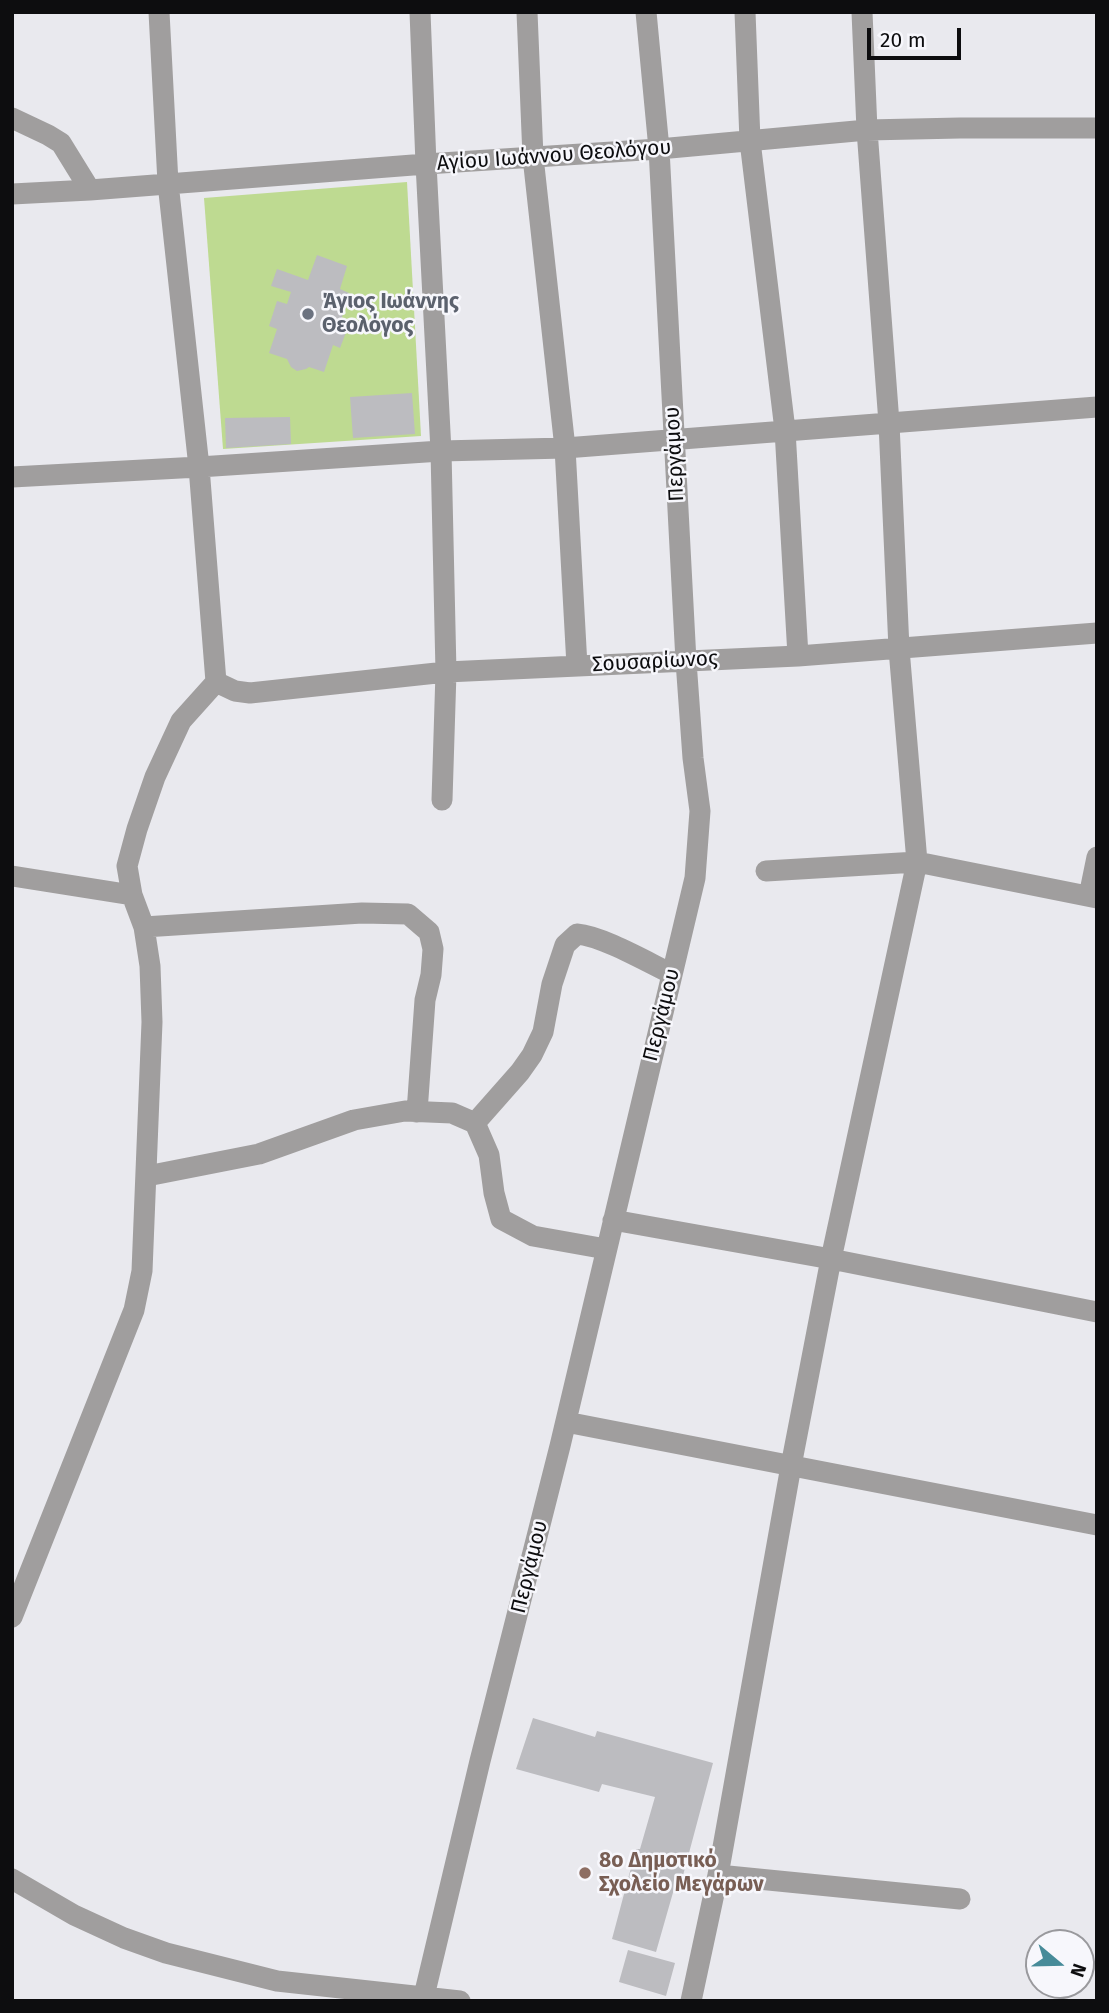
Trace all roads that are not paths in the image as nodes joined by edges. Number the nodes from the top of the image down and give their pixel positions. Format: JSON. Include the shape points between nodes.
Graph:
{"nodes":[{"id":1,"x":159,"y":12,"type":"edge"},
{"id":2,"x":420,"y":12,"type":"edge"},
{"id":3,"x":527,"y":12,"type":"edge"},
{"id":4,"x":646,"y":12,"type":"edge"},
{"id":5,"x":745,"y":12,"type":"edge"},
{"id":6,"x":862,"y":12,"type":"edge"},
{"id":7,"x":12,"y":118,"type":"edge"},
{"id":8,"x":1097,"y":128,"type":"edge"},
{"id":9,"x":867,"y":131,"type":"junction"},
{"id":10,"x":750,"y":141,"type":"junction"},
{"id":11,"x":659,"y":149,"type":"junction"},
{"id":12,"x":533,"y":157,"type":"junction"},
{"id":13,"x":426,"y":164,"type":"junction"},
{"id":14,"x":168,"y":183,"type":"junction"},
{"id":15,"x":90,"y":190,"type":"junction"},
{"id":16,"x":12,"y":194,"type":"edge"},
{"id":17,"x":1097,"y":407,"type":"edge"},
{"id":18,"x":889,"y":424,"type":"junction"},
{"id":19,"x":785,"y":430,"type":"junction"},
{"id":20,"x":674,"y":439,"type":"junction"},
{"id":21,"x":565,"y":448,"type":"junction"},
{"id":22,"x":441,"y":451,"type":"junction"},
{"id":23,"x":199,"y":467,"type":"junction"},
{"id":24,"x":12,"y":477,"type":"edge"},
{"id":25,"x":1097,"y":633,"type":"edge"},
{"id":26,"x":899,"y":649,"type":"junction"},
{"id":27,"x":798,"y":656,"type":"junction"},
{"id":28,"x":686,"y":661,"type":"junction"},
{"id":29,"x":577,"y":666,"type":"junction"},
{"id":30,"x":446,"y":672,"type":"junction"},
{"id":31,"x":216,"y":681,"type":"junction"},
{"id":32,"x":442,"y":800,"type":"dead end"},
{"id":33,"x":1097,"y":857,"type":"edge"},
{"id":34,"x":917,"y":862,"type":"junction"},
{"id":35,"x":766,"y":871,"type":"dead end"},
{"id":36,"x":12,"y":876,"type":"edge"},
{"id":37,"x":132,"y":895,"type":"junction"},
{"id":38,"x":1093,"y":897,"type":"edge"},
{"id":39,"x":144,"y":927,"type":"junction"},
{"id":40,"x":672,"y":974,"type":"junction"},
{"id":41,"x":416,"y":1112,"type":"junction"},
{"id":42,"x":475,"y":1123,"type":"junction"},
{"id":43,"x":147,"y":1176,"type":"junction"},
{"id":44,"x":613,"y":1220,"type":"junction"},
{"id":45,"x":606,"y":1250,"type":"junction"},
{"id":46,"x":831,"y":1259,"type":"junction"},
{"id":47,"x":1097,"y":1312,"type":"edge"},
{"id":48,"x":566,"y":1422,"type":"junction"},
{"id":49,"x":791,"y":1466,"type":"junction"},
{"id":50,"x":1097,"y":1525,"type":"edge"},
{"id":51,"x":12,"y":1617,"type":"edge"},
{"id":52,"x":718,"y":1875,"type":"junction"},
{"id":53,"x":12,"y":1879,"type":"edge"},
{"id":54,"x":960,"y":1899,"type":"dead end"},
{"id":55,"x":424,"y":1996,"type":"junction"},
{"id":56,"x":460,"y":2001,"type":"edge"},
{"id":57,"x":691,"y":2001,"type":"edge"}],
"edges":[{"from":1,"to":14,"type":"street"},
{"from":2,"to":13,"type":"street"},
{"from":3,"to":12,"type":"street"},
{"from":4,"to":11,"type":"street","name":"Περγάμου"},
{"from":5,"to":10,"type":"street"},
{"from":6,"to":9,"type":"street"},
{"from":7,"to":15,"type":"street","via":[[61,143]]},
{"from":8,"to":9,"type":"street","name":"Αγίου Ιωάννου Θεολόγου"},
{"from":9,"to":10,"type":"street","name":"Αγίου Ιωάννου Θεολόγου"},
{"from":9,"to":18,"type":"street"},
{"from":10,"to":11,"type":"street","name":"Αγίου Ιωάννου Θεολόγου"},
{"from":10,"to":19,"type":"street"},
{"from":11,"to":12,"type":"street","name":"Αγίου Ιωάννου Θεολόγου"},
{"from":11,"to":20,"type":"street","name":"Περγάμου"},
{"from":12,"to":13,"type":"street","name":"Αγίου Ιωάννου Θεολόγου"},
{"from":12,"to":21,"type":"street"},
{"from":13,"to":14,"type":"street","name":"Αγίου Ιωάννου Θεολόγου"},
{"from":13,"to":22,"type":"street"},
{"from":14,"to":15,"type":"street","name":"Αγίου Ιωάννου Θεολόγου"},
{"from":14,"to":23,"type":"street"},
{"from":15,"to":16,"type":"street","name":"Αγίου Ιωάννου Θεολόγου"},
{"from":17,"to":18,"type":"street"},
{"from":18,"to":19,"type":"street"},
{"from":18,"to":26,"type":"street"},
{"from":19,"to":20,"type":"street"},
{"from":19,"to":27,"type":"street"},
{"from":20,"to":21,"type":"street"},
{"from":20,"to":28,"type":"street","name":"Περγάμου"},
{"from":21,"to":22,"type":"street"},
{"from":21,"to":29,"type":"street"},
{"from":22,"to":23,"type":"street"},
{"from":22,"to":30,"type":"street"},
{"from":23,"to":24,"type":"street"},
{"from":23,"to":31,"type":"street"},
{"from":25,"to":26,"type":"street","name":"Σουσαρίωνος"},
{"from":26,"to":27,"type":"street","name":"Σουσαρίωνος"},
{"from":26,"to":34,"type":"street"},
{"from":27,"to":28,"type":"street","name":"Σουσαρίωνος"},
{"from":28,"to":29,"type":"street","name":"Σουσαρίωνος"},
{"from":28,"to":40,"type":"street","name":"Περγάμου","via":[[700,811],[695,878]]},
{"from":29,"to":30,"type":"street","name":"Σουσαρίωνος"},
{"from":30,"to":31,"type":"street","name":"Σουσαρίωνος","via":[[250,693]]},
{"from":30,"to":32,"type":"street"},
{"from":31,"to":37,"type":"street","via":[[181,721],[155,777],[127,866]]},
{"from":33,"to":38,"type":"street"},
{"from":34,"to":35,"type":"street"},
{"from":34,"to":38,"type":"street"},
{"from":34,"to":46,"type":"street"},
{"from":36,"to":37,"type":"street"},
{"from":37,"to":39,"type":"street"},
{"from":39,"to":41,"type":"street","via":[[408,914],[429,932],[433,949]]},
{"from":39,"to":43,"type":"street","via":[[152,1022]]},
{"from":40,"to":42,"type":"street","via":[[587,934],[578,934],[565,945],[532,1055]]},
{"from":40,"to":44,"type":"street","name":"Περγάμου"},
{"from":41,"to":42,"type":"street","via":[[452,1113]]},
{"from":41,"to":43,"type":"street","via":[[354,1120],[259,1154]]},
{"from":42,"to":45,"type":"street","via":[[489,1155],[501,1219],[533,1236]]},
{"from":43,"to":51,"type":"street","via":[[135,1310]]},
{"from":44,"to":45,"type":"street","name":"Περγάμου"},
{"from":44,"to":46,"type":"street"},
{"from":45,"to":48,"type":"street","name":"Περγάμου"},
{"from":46,"to":47,"type":"street"},
{"from":46,"to":49,"type":"street"},
{"from":48,"to":49,"type":"street"},
{"from":48,"to":55,"type":"street","name":"Περγάμου"},
{"from":49,"to":50,"type":"street"},
{"from":49,"to":52,"type":"street"},
{"from":52,"to":54,"type":"street"},
{"from":52,"to":57,"type":"street"},
{"from":53,"to":55,"type":"street","via":[[74,1915],[166,1953],[277,1981]]},
{"from":55,"to":56,"type":"street"}]}
